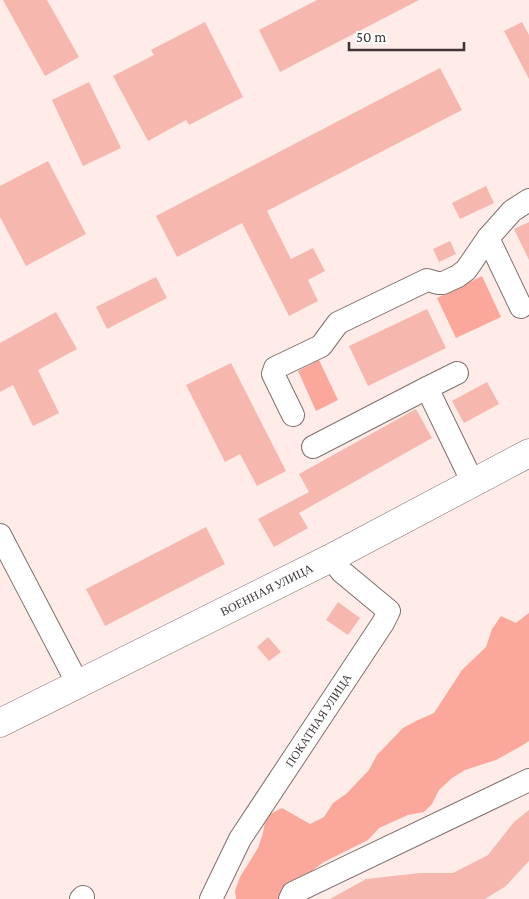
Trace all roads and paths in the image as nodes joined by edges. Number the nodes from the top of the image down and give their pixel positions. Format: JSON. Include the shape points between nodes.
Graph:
{"nodes":[{"id":1,"x":529,"y":200,"type":"edge"},
{"id":2,"x":488,"y":238,"type":"junction"},
{"id":3,"x":521,"y":307,"type":"dead end"},
{"id":4,"x":457,"y":373,"type":"dead end"},
{"id":5,"x":427,"y":388,"type":"junction"},
{"id":6,"x":293,"y":415,"type":"dead end"},
{"id":7,"x":313,"y":447,"type":"dead end"},
{"id":8,"x":529,"y":454,"type":"edge"},
{"id":9,"x":474,"y":483,"type":"junction"},
{"id":10,"x":0,"y":535,"type":"edge"},
{"id":11,"x":331,"y":558,"type":"junction"},
{"id":12,"x":78,"y":684,"type":"junction"},
{"id":13,"x":0,"y":723,"type":"edge"},
{"id":14,"x":529,"y":780,"type":"edge"},
{"id":15,"x":211,"y":899,"type":"edge"},
{"id":16,"x":290,"y":899,"type":"edge"}],
"edges":[{"from":1,"to":2,"type":"street","via":[[512,211]]},
{"from":2,"to":3,"type":"street"},
{"from":2,"to":6,"type":"street","via":[[462,273],[440,284],[428,280],[338,323],[321,346],[275,368],[273,374]]},
{"from":4,"to":5,"type":"street"},
{"from":5,"to":7,"type":"street"},
{"from":5,"to":9,"type":"street"},
{"from":8,"to":9,"type":"main road","name":"ВОЕННАЯ УЛИЦА"},
{"from":9,"to":11,"type":"main road","name":"ВОЕННАЯ УЛИЦА"},
{"from":10,"to":12,"type":"street"},
{"from":11,"to":12,"type":"main road","name":"ВОЕННАЯ УЛИЦА"},
{"from":11,"to":15,"type":"street","name":"ПОКАТНАЯ УЛИЦА","via":[[342,572],[389,611],[240,839]]},
{"from":12,"to":13,"type":"main road","name":"ВОЕННАЯ УЛИЦА"},
{"from":14,"to":16,"type":"street","via":[[293,893]]}]}
